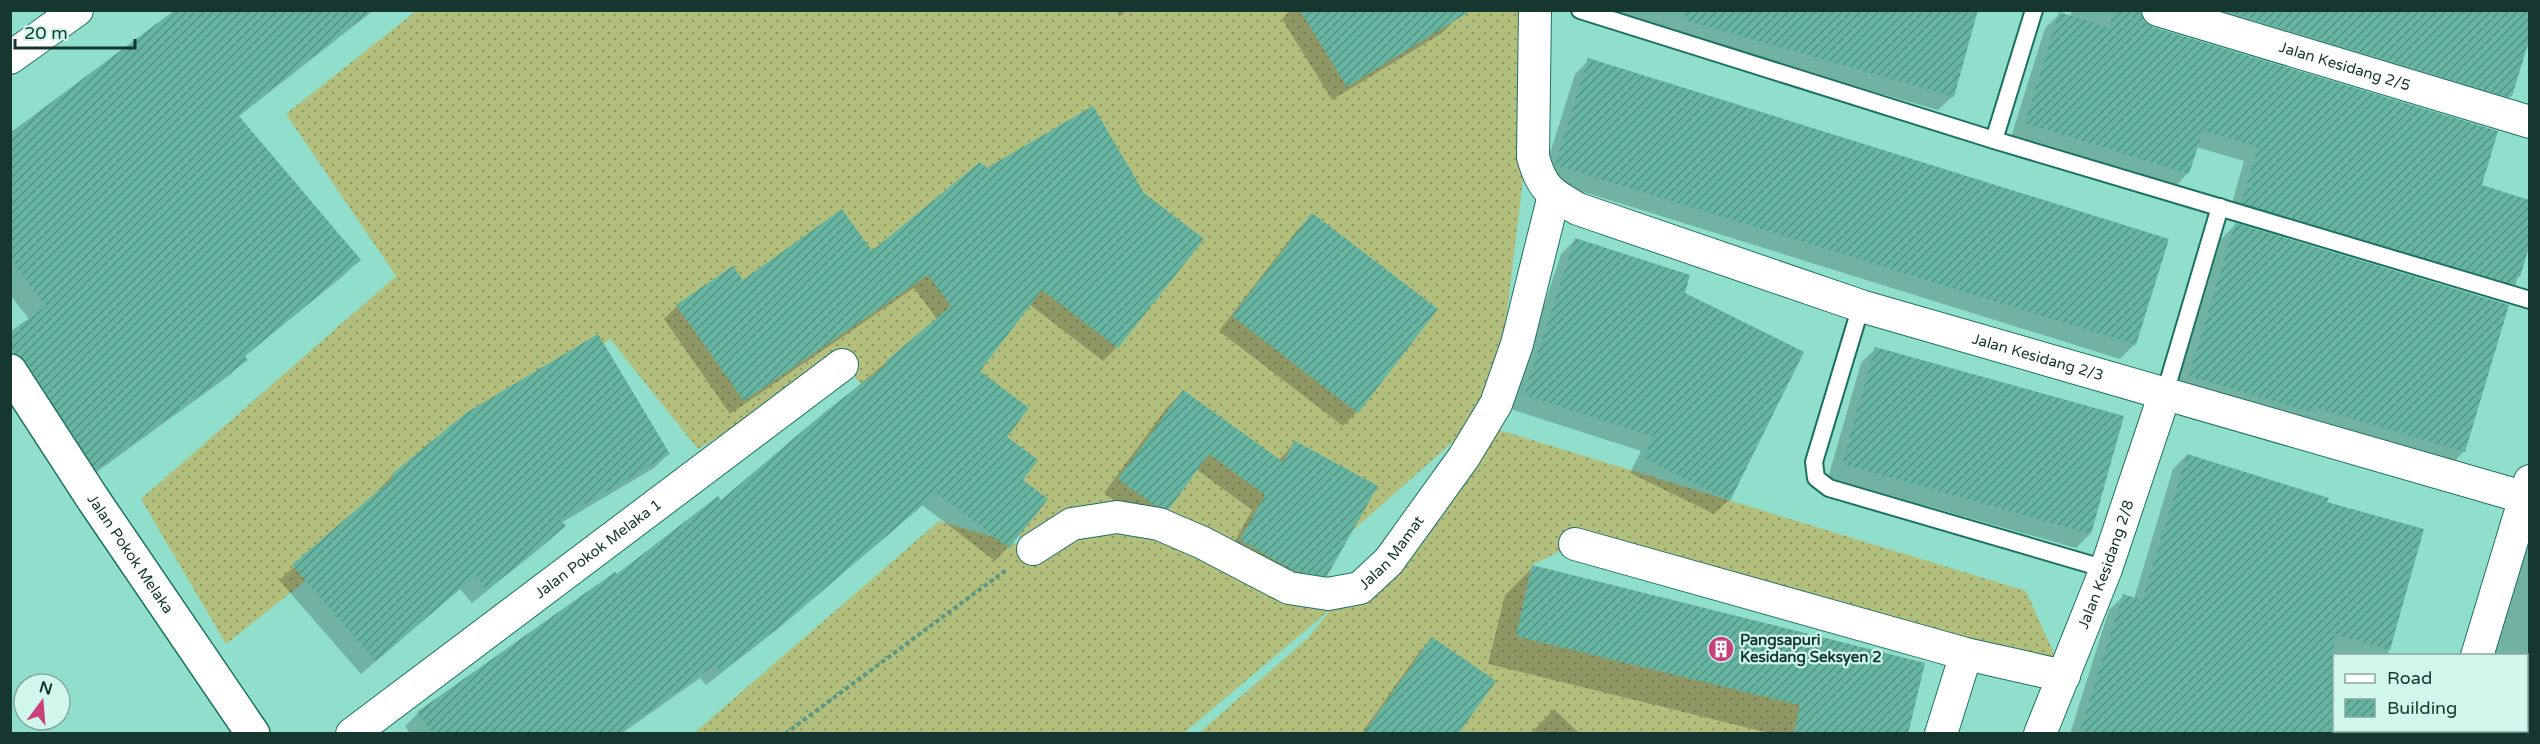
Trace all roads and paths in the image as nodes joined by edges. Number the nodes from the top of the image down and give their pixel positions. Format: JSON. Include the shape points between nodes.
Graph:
{"nodes":[{"id":1,"x":77,"y":10,"type":"edge"},
{"id":2,"x":1535,"y":10,"type":"edge"},
{"id":3,"x":1580,"y":10,"type":"edge"},
{"id":4,"x":2034,"y":10,"type":"edge"},
{"id":5,"x":2158,"y":10,"type":"edge"},
{"id":6,"x":10,"y":58,"type":"edge"},
{"id":7,"x":2529,"y":122,"type":"edge"},
{"id":8,"x":1994,"y":140,"type":"junction"},
{"id":9,"x":1554,"y":195,"type":"junction"},
{"id":10,"x":2220,"y":207,"type":"junction"},
{"id":11,"x":2529,"y":300,"type":"edge"},
{"id":12,"x":1861,"y":306,"type":"junction"},
{"id":13,"x":842,"y":364,"type":"dead end"},
{"id":14,"x":10,"y":371,"type":"edge"},
{"id":15,"x":2165,"y":393,"type":"junction"},
{"id":16,"x":2528,"y":492,"type":"edge"},
{"id":17,"x":1575,"y":544,"type":"dead end"},
{"id":18,"x":1033,"y":549,"type":"joint"},
{"id":19,"x":2106,"y":569,"type":"junction"},
{"id":20,"x":1966,"y":654,"type":"junction"},
{"id":21,"x":2478,"y":654,"type":"edge"},
{"id":22,"x":2064,"y":676,"type":"junction"},
{"id":23,"x":253,"y":734,"type":"edge"},
{"id":24,"x":352,"y":734,"type":"edge"},
{"id":25,"x":785,"y":734,"type":"edge"},
{"id":26,"x":1941,"y":734,"type":"edge"},
{"id":27,"x":2040,"y":734,"type":"edge"}],
"edges":[{"from":1,"to":6,"type":"street"},
{"from":2,"to":9,"type":"street","via":[[1533,157],[1539,179]]},
{"from":3,"to":8,"type":"lane"},
{"from":4,"to":8,"type":"lane"},
{"from":5,"to":7,"type":"street","name":"Jalan Kesidang 2/5"},
{"from":8,"to":10,"type":"lane"},
{"from":9,"to":12,"type":"street","name":"Jalan Kesidang 2/3","via":[[1578,209]]},
{"from":9,"to":18,"type":"street","name":"Jalan Mamat","via":[[1517,344],[1496,404],[1464,457],[1389,561],[1360,588],[1329,594],[1289,588],[1159,524],[1117,517],[1072,524]]},
{"from":10,"to":11,"type":"lane"},
{"from":10,"to":15,"type":"lane"},
{"from":12,"to":15,"type":"street","name":"Jalan Kesidang 2/3"},
{"from":12,"to":19,"type":"lane","via":[[1814,462],[1816,478],[1828,488]]},
{"from":13,"to":24,"type":"street","name":"Jalan Pokok Melaka 1"},
{"from":14,"to":23,"type":"street","name":"Jalan Pokok Melaka"},
{"from":15,"to":16,"type":"street","name":"Jalan Kesidang 2/3"},
{"from":15,"to":19,"type":"street","name":"Jalan Kesidang 2/8"},
{"from":16,"to":21,"type":"street"},
{"from":17,"to":20,"type":"street"},
{"from":18,"to":25,"type":"path"},
{"from":19,"to":22,"type":"street","name":"Jalan Kesidang 2/8"},
{"from":20,"to":22,"type":"street"},
{"from":20,"to":26,"type":"street"},
{"from":22,"to":27,"type":"street","name":"Jalan Kesidang 2/8"}]}
